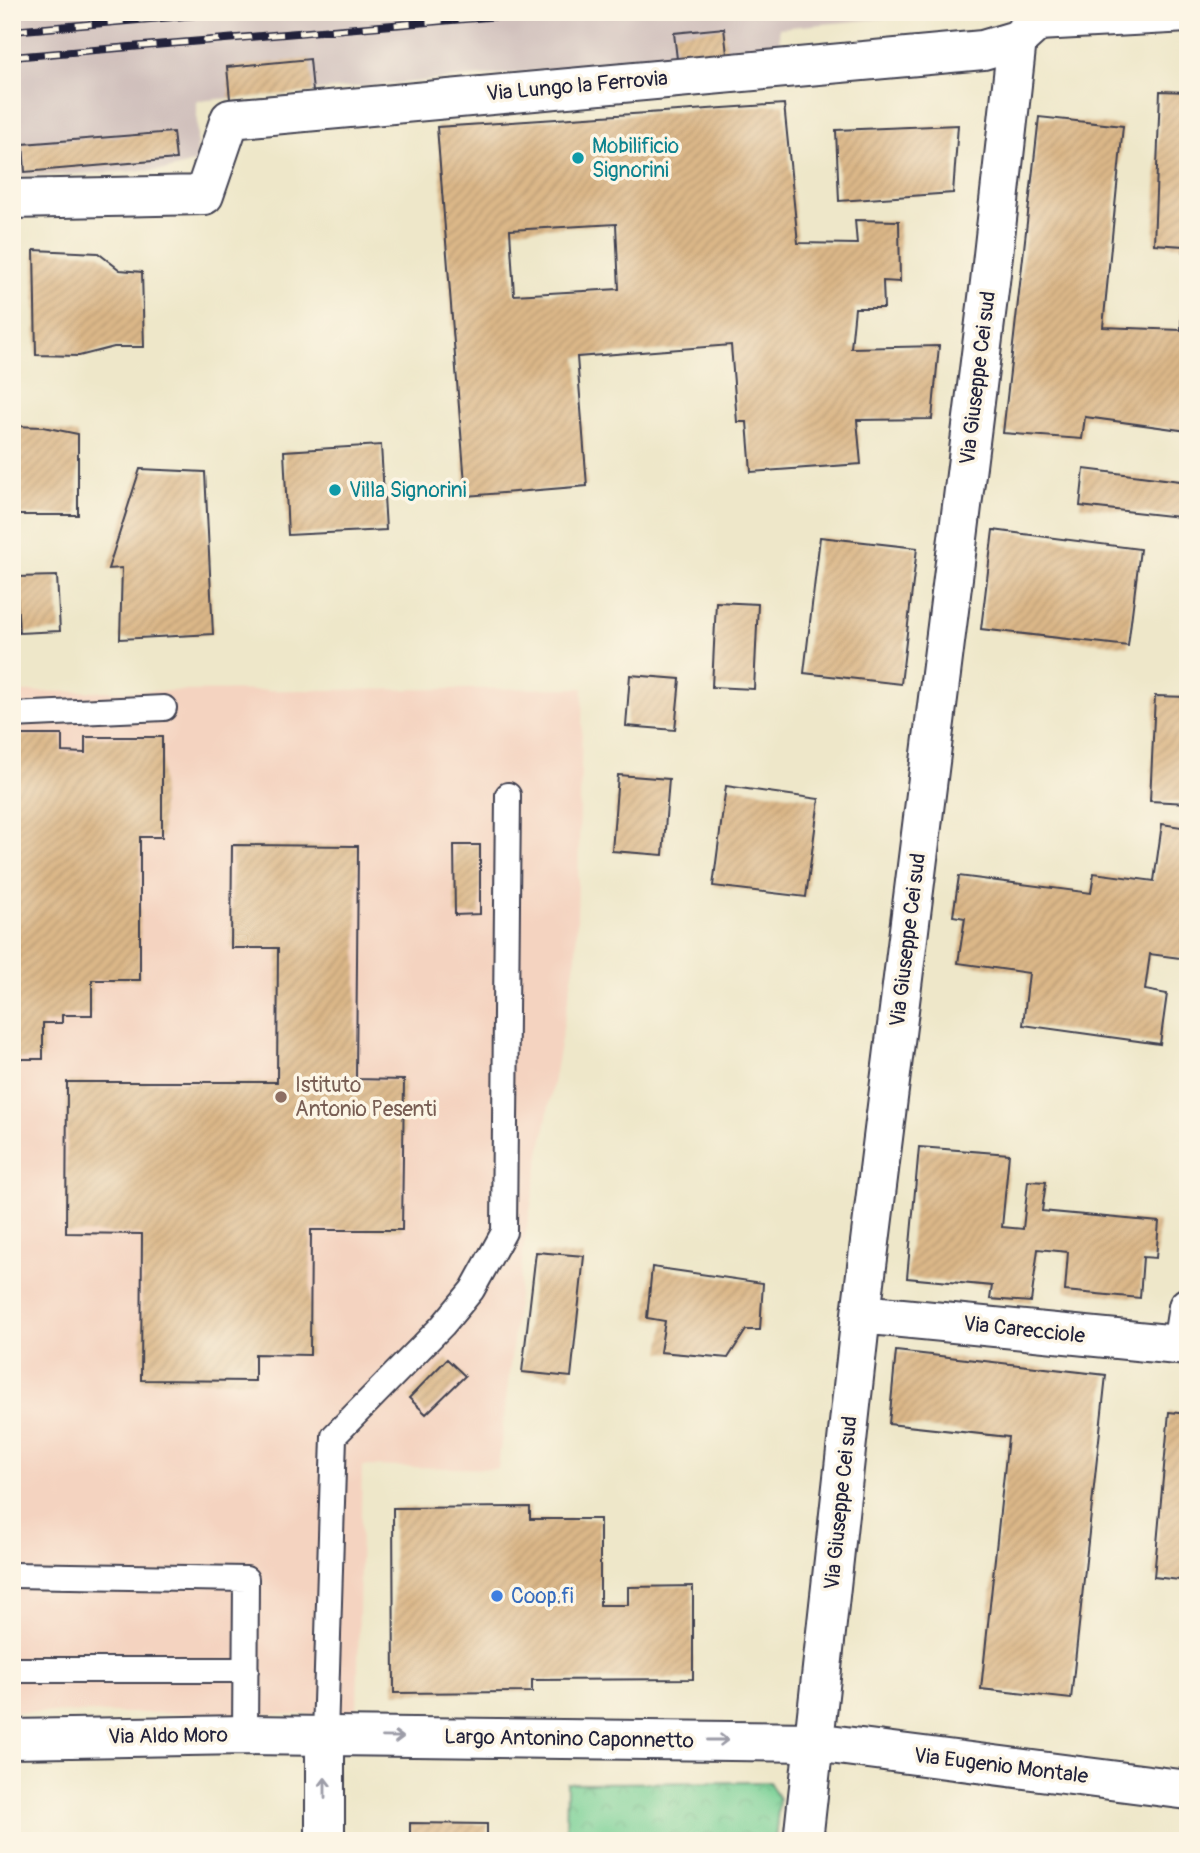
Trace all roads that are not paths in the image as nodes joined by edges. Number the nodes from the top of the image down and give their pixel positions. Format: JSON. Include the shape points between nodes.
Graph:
{"nodes":[{"id":1,"x":1188,"y":13,"type":"edge"},
{"id":2,"x":1017,"y":40,"type":"junction"},
{"id":3,"x":999,"y":80,"type":"dead end"},
{"id":4,"x":12,"y":199,"type":"edge"},
{"id":5,"x":990,"y":282,"type":"junction"},
{"id":6,"x":164,"y":708,"type":"dead end"},
{"id":7,"x":12,"y":716,"type":"edge"},
{"id":8,"x":508,"y":795,"type":"dead end"},
{"id":9,"x":1188,"y":1307,"type":"edge"},
{"id":10,"x":861,"y":1314,"type":"junction"},
{"id":11,"x":1185,"y":1346,"type":"edge"},
{"id":12,"x":12,"y":1575,"type":"edge"},
{"id":13,"x":12,"y":1670,"type":"edge"},
{"id":14,"x":246,"y":1670,"type":"junction"},
{"id":15,"x":245,"y":1735,"type":"junction"},
{"id":16,"x":325,"y":1736,"type":"junction"},
{"id":17,"x":12,"y":1739,"type":"edge"},
{"id":18,"x":814,"y":1742,"type":"junction"},
{"id":19,"x":1188,"y":1790,"type":"edge"},
{"id":20,"x":325,"y":1841,"type":"edge"},
{"id":21,"x":803,"y":1841,"type":"edge"}],
"edges":[{"from":1,"to":2,"type":"street","name":"Via Lungo la Ferrovia","via":[[1038,21]]},
{"from":2,"to":4,"type":"street","name":"Via Lungo la Ferrovia","via":[[983,50],[230,119],[204,195]]},
{"from":2,"to":5,"type":"street","name":"Via Giuseppe Cei sud"},
{"from":3,"to":5,"type":"lane","via":[[978,267]]},
{"from":5,"to":10,"type":"street","name":"Via Giuseppe Cei sud"},
{"from":6,"to":7,"type":"lane"},
{"from":8,"to":16,"type":"lane","via":[[504,1232],[472,1290],[443,1325],[334,1436]]},
{"from":9,"to":11,"type":"street"},
{"from":10,"to":11,"type":"street","name":"Via Carecciole"},
{"from":10,"to":18,"type":"street","name":"Via Giuseppe Cei sud"},
{"from":12,"to":14,"type":"lane","via":[[246,1579]]},
{"from":13,"to":14,"type":"lane"},
{"from":14,"to":15,"type":"lane"},
{"from":15,"to":16,"type":"street","name":"Via Aldo Moro"},
{"from":15,"to":17,"type":"street","name":"Via Aldo Moro"},
{"from":16,"to":18,"type":"street","name":"Largo Antonino Caponnetto","one_way":true},
{"from":20,"to":16,"type":"street","one_way":true},
{"from":18,"to":19,"type":"street","name":"Via Eugenio Montale"},
{"from":18,"to":21,"type":"street","name":"Via Giuseppe Cei sud"}]}
